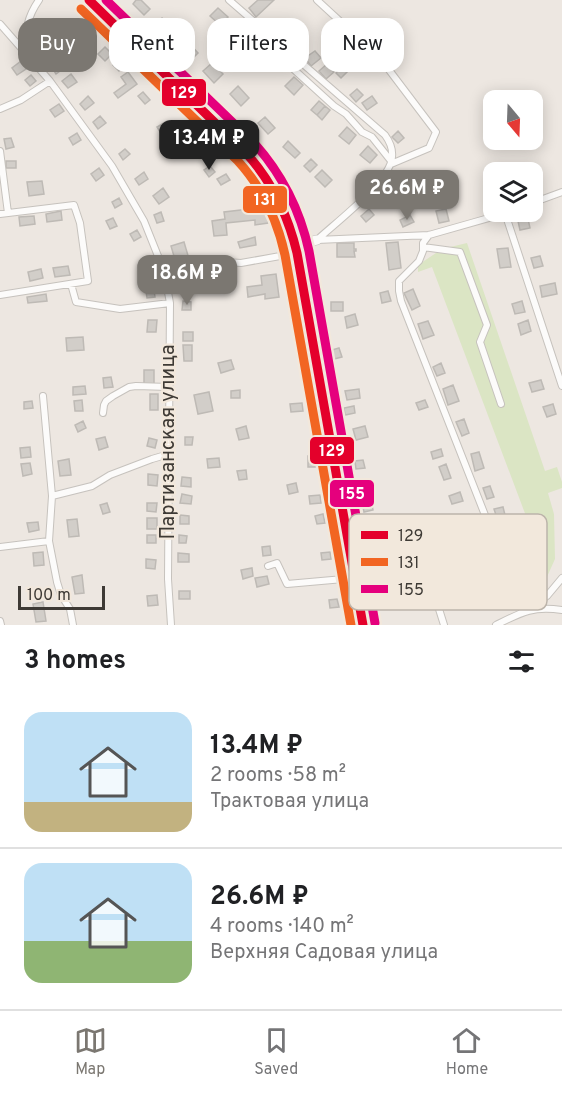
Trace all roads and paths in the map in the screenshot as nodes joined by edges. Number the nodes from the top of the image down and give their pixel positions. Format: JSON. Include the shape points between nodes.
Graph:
{"nodes":[{"id":1,"x":39,"y":0,"type":"edge"},
{"id":2,"x":88,"y":0,"type":"edge"},
{"id":3,"x":229,"y":0,"type":"edge"},
{"id":4,"x":317,"y":0,"type":"edge"},
{"id":5,"x":29,"y":18,"type":"edge"},
{"id":6,"x":249,"y":18,"type":"edge"},
{"id":7,"x":2,"y":27,"type":"edge"},
{"id":8,"x":18,"y":44,"type":"edge"},
{"id":9,"x":309,"y":70,"type":"edge"},
{"id":10,"x":42,"y":72,"type":"edge"},
{"id":11,"x":297,"y":72,"type":"edge"},
{"id":12,"x":50,"y":81,"type":"junction"},
{"id":13,"x":0,"y":109,"type":"edge"},
{"id":14,"x":0,"y":151,"type":"edge"},
{"id":15,"x":391,"y":163,"type":"junction"},
{"id":16,"x":562,"y":192,"type":"edge"},
{"id":17,"x":543,"y":199,"type":"edge"},
{"id":18,"x":8,"y":213,"type":"junction"},
{"id":19,"x":0,"y":214,"type":"edge"},
{"id":20,"x":483,"y":219,"type":"edge"},
{"id":21,"x":511,"y":222,"type":"edge"},
{"id":22,"x":429,"y":235,"type":"junction"},
{"id":23,"x":317,"y":240,"type":"junction"},
{"id":24,"x":423,"y":247,"type":"junction"},
{"id":25,"x":296,"y":249,"type":"junction"},
{"id":26,"x":164,"y":271,"type":"junction"},
{"id":27,"x":71,"y":284,"type":"junction"},
{"id":28,"x":0,"y":295,"type":"edge"},
{"id":29,"x":170,"y":303,"type":"junction"},
{"id":30,"x":562,"y":386,"type":"edge"},
{"id":31,"x":170,"y":387,"type":"junction"},
{"id":32,"x":43,"y":396,"type":"dead end"},
{"id":33,"x":501,"y":404,"type":"dead end"},
{"id":34,"x":103,"y":413,"type":"dead end"},
{"id":35,"x":169,"y":454,"type":"junction"},
{"id":36,"x":52,"y":496,"type":"junction"},
{"id":37,"x":485,"y":514,"type":"edge"},
{"id":38,"x":49,"y":541,"type":"junction"},
{"id":39,"x":349,"y":545,"type":"edge"},
{"id":40,"x":0,"y":547,"type":"edge"},
{"id":41,"x":268,"y":566,"type":"dead end"},
{"id":42,"x":562,"y":578,"type":"edge"},
{"id":43,"x":349,"y":579,"type":"edge"},
{"id":44,"x":547,"y":596,"type":"edge"},
{"id":45,"x":547,"y":608,"type":"edge"},
{"id":46,"x":360,"y":610,"type":"edge"},
{"id":47,"x":439,"y":610,"type":"edge"},
{"id":48,"x":526,"y":610,"type":"edge"},
{"id":49,"x":536,"y":610,"type":"edge"},
{"id":50,"x":562,"y":610,"type":"edge"},
{"id":51,"x":523,"y":612,"type":"junction"},
{"id":52,"x":73,"y":625,"type":"edge"},
{"id":53,"x":171,"y":625,"type":"edge"},
{"id":54,"x":363,"y":625,"type":"edge"},
{"id":55,"x":444,"y":625,"type":"edge"},
{"id":56,"x":496,"y":625,"type":"edge"}],
"edges":[{"from":1,"to":5,"type":"street"},
{"from":2,"to":25,"type":"highway","via":[[258,167],[270,184]]},
{"from":3,"to":6,"type":"street"},
{"from":4,"to":15,"type":"street","via":[[380,58],[436,132],[429,148]]},
{"from":7,"to":8,"type":"street","name":"Партизанская улица"},
{"from":9,"to":15,"type":"street","via":[[385,135],[390,142]]},
{"from":10,"to":12,"type":"street","name":"Партизанская улица"},
{"from":11,"to":15,"type":"street","via":[[372,137]]},
{"from":12,"to":13,"type":"street"},
{"from":12,"to":26,"type":"street","name":"Партизанская улица","via":[[112,166],[144,221]]},
{"from":14,"to":18,"type":"street"},
{"from":15,"to":23,"type":"street","via":[[365,198]]},
{"from":16,"to":17,"type":"street"},
{"from":18,"to":19,"type":"street"},
{"from":18,"to":27,"type":"street","via":[[74,205],[88,281]]},
{"from":20,"to":22,"type":"street"},
{"from":21,"to":30,"type":"street"},
{"from":22,"to":23,"type":"street"},
{"from":22,"to":24,"type":"street"},
{"from":23,"to":25,"type":"highway"},
{"from":24,"to":33,"type":"street","via":[[460,252],[487,325],[480,342]]},
{"from":24,"to":37,"type":"street","via":[[419,261],[399,281],[401,301]]},
{"from":25,"to":26,"type":"street","via":[[241,263],[211,261]]},
{"from":25,"to":39,"type":"highway"},
{"from":26,"to":29,"type":"street","name":"Партизанская улица"},
{"from":27,"to":28,"type":"street"},
{"from":27,"to":29,"type":"street","via":[[75,302],[120,309]]},
{"from":29,"to":31,"type":"street","name":"Партизанская улица"},
{"from":31,"to":34,"type":"street","via":[[129,387],[106,401]]},
{"from":31,"to":35,"type":"street","name":"Партизанская улица"},
{"from":32,"to":36,"type":"street"},
{"from":35,"to":36,"type":"street","via":[[110,475],[92,486]]},
{"from":35,"to":53,"type":"street","name":"Партизанская улица"},
{"from":36,"to":38,"type":"street"},
{"from":38,"to":40,"type":"street"},
{"from":38,"to":52,"type":"street","via":[[57,582]]},
{"from":41,"to":43,"type":"street","via":[[277,563],[287,584]]},
{"from":42,"to":44,"type":"street"},
{"from":45,"to":50,"type":"street"},
{"from":46,"to":54,"type":"highway"},
{"from":47,"to":55,"type":"street"},
{"from":48,"to":51,"type":"street"},
{"from":49,"to":51,"type":"street"},
{"from":51,"to":56,"type":"street"}]}
